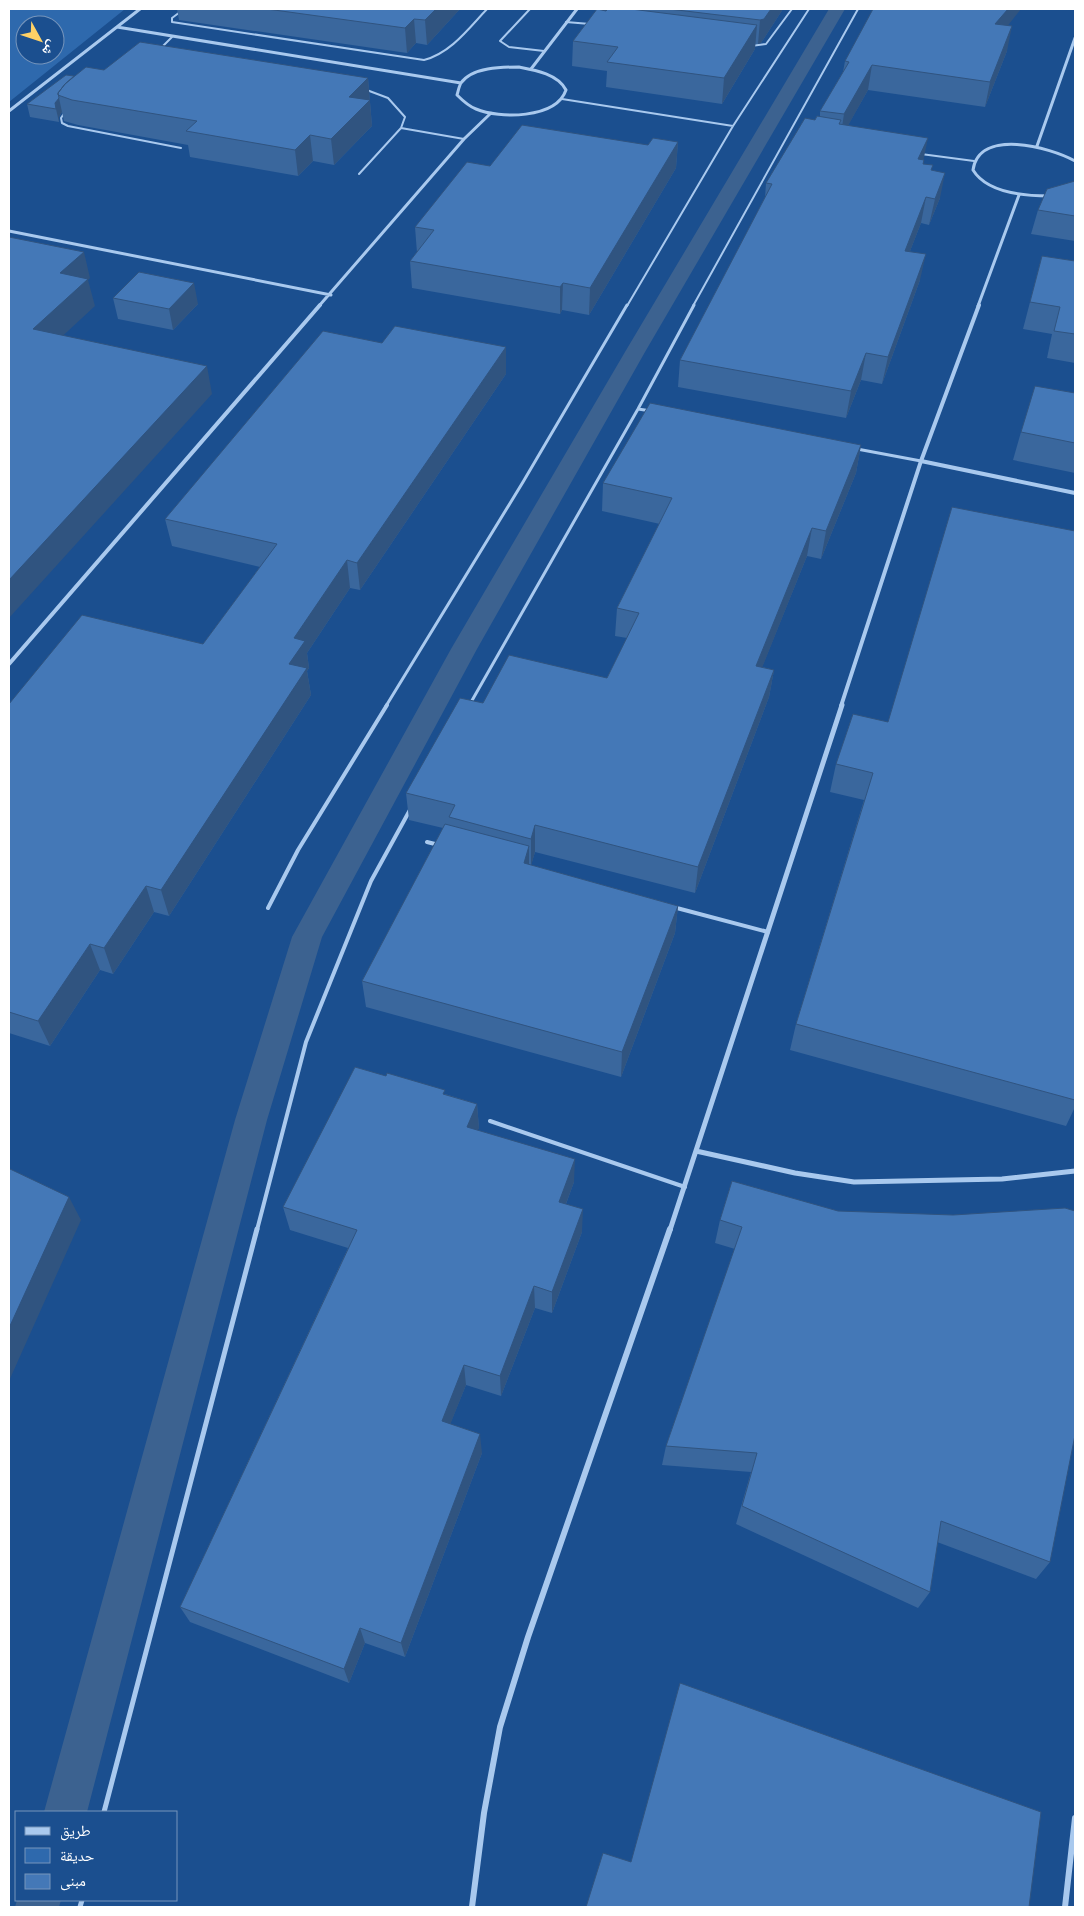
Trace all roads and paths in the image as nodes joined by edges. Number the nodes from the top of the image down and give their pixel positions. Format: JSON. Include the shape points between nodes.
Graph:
{"nodes":[{"id":1,"x":140,"y":9,"type":"edge"},
{"id":2,"x":184,"y":9,"type":"edge"},
{"id":3,"x":487,"y":9,"type":"edge"},
{"id":4,"x":530,"y":9,"type":"edge"},
{"id":5,"x":578,"y":9,"type":"edge"},
{"id":6,"x":792,"y":9,"type":"edge"},
{"id":7,"x":809,"y":9,"type":"edge"},
{"id":8,"x":858,"y":9,"type":"edge"},
{"id":9,"x":566,"y":22,"type":"junction"},
{"id":10,"x":594,"y":24,"type":"edge"},
{"id":11,"x":117,"y":27,"type":"junction"},
{"id":12,"x":172,"y":37,"type":"junction"},
{"id":13,"x":1075,"y":38,"type":"edge"},
{"id":14,"x":743,"y":45,"type":"edge"},
{"id":15,"x":544,"y":51,"type":"junction"},
{"id":16,"x":156,"y":52,"type":"edge"},
{"id":17,"x":531,"y":69,"type":"junction"},
{"id":18,"x":461,"y":83,"type":"junction"},
{"id":19,"x":358,"y":88,"type":"edge"},
{"id":20,"x":562,"y":98,"type":"junction"},
{"id":21,"x":69,"y":107,"type":"edge"},
{"id":22,"x":9,"y":111,"type":"edge"},
{"id":23,"x":491,"y":113,"type":"junction"},
{"id":24,"x":733,"y":126,"type":"junction"},
{"id":25,"x":401,"y":128,"type":"junction"},
{"id":26,"x":464,"y":139,"type":"junction"},
{"id":27,"x":1038,"y":146,"type":"junction"},
{"id":28,"x":181,"y":148,"type":"dead end"},
{"id":29,"x":915,"y":153,"type":"edge"},
{"id":30,"x":974,"y":161,"type":"junction"},
{"id":31,"x":1075,"y":161,"type":"edge"},
{"id":32,"x":359,"y":174,"type":"dead end"},
{"id":33,"x":1019,"y":195,"type":"junction"},
{"id":34,"x":1055,"y":196,"type":"edge"},
{"id":35,"x":9,"y":231,"type":"edge"},
{"id":36,"x":331,"y":294,"type":"junction"},
{"id":37,"x":638,"y":408,"type":"junction"},
{"id":38,"x":657,"y":412,"type":"edge"},
{"id":39,"x":852,"y":449,"type":"edge"},
{"id":40,"x":921,"y":461,"type":"junction"},
{"id":41,"x":1075,"y":492,"type":"edge"},
{"id":42,"x":9,"y":664,"type":"edge"},
{"id":43,"x":469,"y":706,"type":"edge"},
{"id":44,"x":416,"y":799,"type":"edge"},
{"id":45,"x":427,"y":842,"type":"dead end"},
{"id":46,"x":446,"y":847,"type":"edge"},
{"id":47,"x":664,"y":905,"type":"edge"},
{"id":48,"x":268,"y":908,"type":"dead end"},
{"id":49,"x":768,"y":932,"type":"junction"},
{"id":50,"x":490,"y":1121,"type":"dead end"},
{"id":51,"x":696,"y":1151,"type":"junction"},
{"id":52,"x":1075,"y":1172,"type":"edge"},
{"id":53,"x":685,"y":1187,"type":"junction"},
{"id":54,"x":104,"y":1811,"type":"edge"},
{"id":55,"x":1075,"y":1818,"type":"edge"},
{"id":56,"x":472,"y":1907,"type":"edge"},
{"id":57,"x":1065,"y":1907,"type":"edge"}],
"edges":[{"from":1,"to":11,"type":"street"},
{"from":2,"to":3,"type":"lane","via":[[172,18],[172,22],[424,60],[444,52]]},
{"from":4,"to":15,"type":"lane","via":[[500,41],[509,47]]},
{"from":5,"to":9,"type":"street"},
{"from":6,"to":14,"type":"lane","via":[[766,44],[758,47]]},
{"from":7,"to":24,"type":"lane"},
{"from":8,"to":37,"type":"lane"},
{"from":9,"to":10,"type":"lane"},
{"from":9,"to":15,"type":"street"},
{"from":11,"to":12,"type":"street"},
{"from":11,"to":22,"type":"street"},
{"from":12,"to":16,"type":"lane"},
{"from":12,"to":18,"type":"street"},
{"from":13,"to":27,"type":"street"},
{"from":15,"to":17,"type":"street"},
{"from":17,"to":18,"type":"street","via":[[507,67],[484,70]]},
{"from":17,"to":20,"type":"street","via":[[551,75],[563,84]]},
{"from":18,"to":23,"type":"street","via":[[458,95],[461,100]]},
{"from":19,"to":25,"type":"lane","via":[[381,94],[398,105],[405,117]]},
{"from":20,"to":23,"type":"street","via":[[547,108],[525,114]]},
{"from":20,"to":24,"type":"lane"},
{"from":21,"to":28,"type":"lane","via":[[61,118],[62,123],[68,126]]},
{"from":23,"to":26,"type":"street"},
{"from":24,"to":48,"type":"lane","via":[[523,482],[298,850]]},
{"from":25,"to":26,"type":"lane"},
{"from":25,"to":32,"type":"lane"},
{"from":26,"to":36,"type":"street"},
{"from":27,"to":30,"type":"street","via":[[990,149]]},
{"from":27,"to":31,"type":"street"},
{"from":29,"to":30,"type":"lane"},
{"from":30,"to":33,"type":"street","via":[[973,169],[978,177],[995,188]]},
{"from":33,"to":34,"type":"street"},
{"from":33,"to":40,"type":"street"},
{"from":35,"to":36,"type":"street"},
{"from":36,"to":42,"type":"street"},
{"from":37,"to":38,"type":"lane"},
{"from":37,"to":43,"type":"lane"},
{"from":39,"to":40,"type":"lane"},
{"from":40,"to":41,"type":"street"},
{"from":40,"to":49,"type":"street"},
{"from":44,"to":54,"type":"lane","via":[[371,881],[306,1042]]},
{"from":45,"to":46,"type":"lane"},
{"from":47,"to":49,"type":"lane"},
{"from":49,"to":51,"type":"street"},
{"from":50,"to":53,"type":"lane"},
{"from":51,"to":52,"type":"street","via":[[795,1173],[854,1182],[1002,1179]]},
{"from":51,"to":53,"type":"street"},
{"from":53,"to":56,"type":"street","via":[[528,1637],[500,1727],[484,1813]]},
{"from":55,"to":57,"type":"street"}]}
